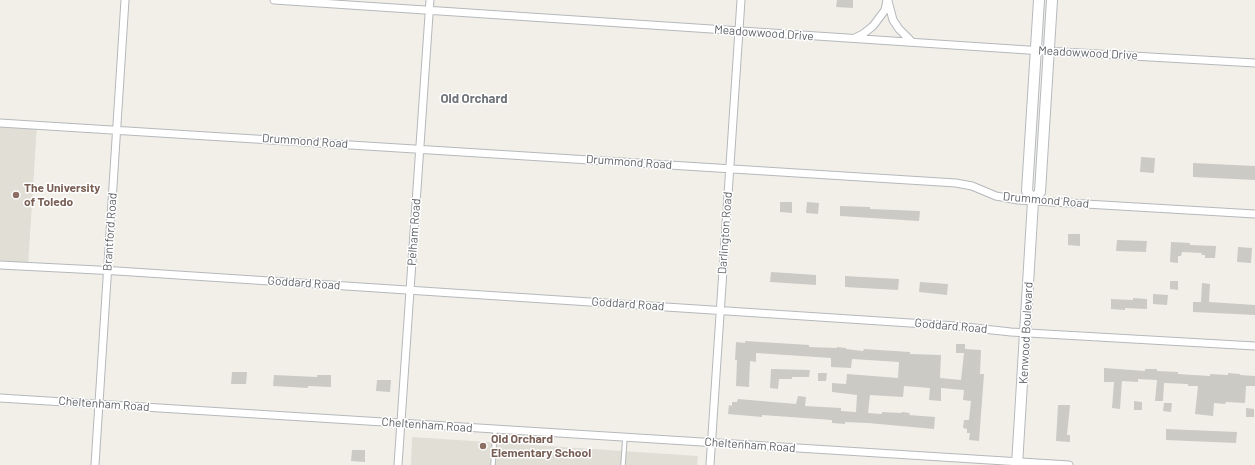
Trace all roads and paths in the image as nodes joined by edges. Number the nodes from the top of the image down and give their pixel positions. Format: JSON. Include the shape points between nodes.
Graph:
{"nodes":[{"id":1,"x":125,"y":0,"type":"edge"},
{"id":2,"x":274,"y":0,"type":"edge"},
{"id":3,"x":430,"y":0,"type":"edge"},
{"id":4,"x":741,"y":0,"type":"edge"},
{"id":5,"x":888,"y":0,"type":"edge"},
{"id":6,"x":1039,"y":0,"type":"edge"},
{"id":7,"x":1052,"y":0,"type":"edge"},
{"id":8,"x":429,"y":10,"type":"junction"},
{"id":9,"x":739,"y":31,"type":"junction"},
{"id":10,"x":854,"y":38,"type":"junction"},
{"id":11,"x":913,"y":42,"type":"junction"},
{"id":12,"x":1037,"y":50,"type":"junction"},
{"id":13,"x":1049,"y":51,"type":"junction"},
{"id":14,"x":1255,"y":63,"type":"edge"},
{"id":15,"x":0,"y":123,"type":"edge"},
{"id":16,"x":116,"y":129,"type":"junction"},
{"id":17,"x":420,"y":149,"type":"junction"},
{"id":18,"x":730,"y":169,"type":"junction"},
{"id":19,"x":1033,"y":201,"type":"junction"},
{"id":20,"x":1255,"y":214,"type":"edge"},
{"id":21,"x":0,"y":265,"type":"edge"},
{"id":22,"x":108,"y":271,"type":"junction"},
{"id":23,"x":410,"y":290,"type":"junction"},
{"id":24,"x":720,"y":310,"type":"junction"},
{"id":25,"x":1026,"y":333,"type":"junction"},
{"id":26,"x":1255,"y":346,"type":"edge"},
{"id":27,"x":0,"y":398,"type":"edge"},
{"id":28,"x":99,"y":404,"type":"junction"},
{"id":29,"x":401,"y":424,"type":"junction"},
{"id":30,"x":495,"y":429,"type":"junction"},
{"id":31,"x":625,"y":437,"type":"junction"},
{"id":32,"x":711,"y":443,"type":"junction"},
{"id":33,"x":1017,"y":463,"type":"edge"},
{"id":34,"x":95,"y":465,"type":"edge"},
{"id":35,"x":398,"y":465,"type":"edge"},
{"id":36,"x":493,"y":465,"type":"edge"},
{"id":37,"x":623,"y":465,"type":"edge"},
{"id":38,"x":710,"y":465,"type":"edge"},
{"id":39,"x":1069,"y":465,"type":"edge"}],
"edges":[{"from":1,"to":16,"type":"street","name":"Brantford Road"},
{"from":2,"to":8,"type":"street","name":"Meadowwood Drive"},
{"from":3,"to":8,"type":"street","name":"Pelham Road"},
{"from":4,"to":9,"type":"street","name":"Darlington Road"},
{"from":5,"to":10,"type":"street","via":[[885,10],[873,26]]},
{"from":5,"to":11,"type":"street","via":[[893,20]]},
{"from":6,"to":12,"type":"street","name":"Kenwood Boulevard"},
{"from":7,"to":13,"type":"street","name":"Kenwood Boulevard"},
{"from":8,"to":9,"type":"street","name":"Meadowwood Drive"},
{"from":8,"to":17,"type":"street","name":"Pelham Road"},
{"from":9,"to":10,"type":"street","name":"Meadowwood Drive"},
{"from":9,"to":18,"type":"street","name":"Darlington Road"},
{"from":10,"to":11,"type":"street","name":"Meadowwood Drive"},
{"from":11,"to":12,"type":"street","name":"Meadowwood Drive"},
{"from":12,"to":13,"type":"street","name":"Meadowwood Drive"},
{"from":12,"to":19,"type":"street","name":"Kenwood Boulevard","via":[[1028,191]]},
{"from":13,"to":14,"type":"street","name":"Meadowwood Drive"},
{"from":13,"to":19,"type":"street","name":"Kenwood Boulevard","via":[[1040,192]]},
{"from":15,"to":16,"type":"street","name":"Drummond Road"},
{"from":16,"to":17,"type":"street","name":"Drummond Road"},
{"from":16,"to":22,"type":"street","name":"Brantford Road"},
{"from":17,"to":18,"type":"street","name":"Drummond Road"},
{"from":17,"to":23,"type":"street","name":"Pelham Road"},
{"from":18,"to":19,"type":"street","name":"Drummond Road","via":[[956,183],[1008,199]]},
{"from":18,"to":24,"type":"street","name":"Darlington Road"},
{"from":19,"to":20,"type":"street","name":"Drummond Road"},
{"from":19,"to":25,"type":"street","name":"Kenwood Boulevard"},
{"from":21,"to":22,"type":"street","name":"Goddard Road"},
{"from":22,"to":23,"type":"street","name":"Goddard Road"},
{"from":22,"to":28,"type":"street","name":"Brantford Road"},
{"from":23,"to":24,"type":"street","name":"Goddard Road"},
{"from":23,"to":29,"type":"street","name":"Pelham Road"},
{"from":24,"to":25,"type":"street","name":"Goddard Road"},
{"from":24,"to":32,"type":"street","name":"Darlington Road"},
{"from":25,"to":26,"type":"street","name":"Goddard Road"},
{"from":25,"to":33,"type":"street","name":"Kenwood Boulevard"},
{"from":27,"to":28,"type":"street","name":"Cheltenham Road"},
{"from":28,"to":29,"type":"street","name":"Cheltenham Road"},
{"from":28,"to":34,"type":"street","name":"Brantford Road"},
{"from":29,"to":30,"type":"street","name":"Cheltenham Road"},
{"from":29,"to":35,"type":"street","name":"Pelham Road"},
{"from":30,"to":31,"type":"street","name":"Cheltenham Road"},
{"from":30,"to":36,"type":"lane"},
{"from":31,"to":32,"type":"street","name":"Cheltenham Road"},
{"from":31,"to":37,"type":"lane"},
{"from":32,"to":33,"type":"street","name":"Cheltenham Road"},
{"from":32,"to":38,"type":"street","name":"Darlington Road"},
{"from":33,"to":39,"type":"street","name":"Cheltenham Road"}]}
